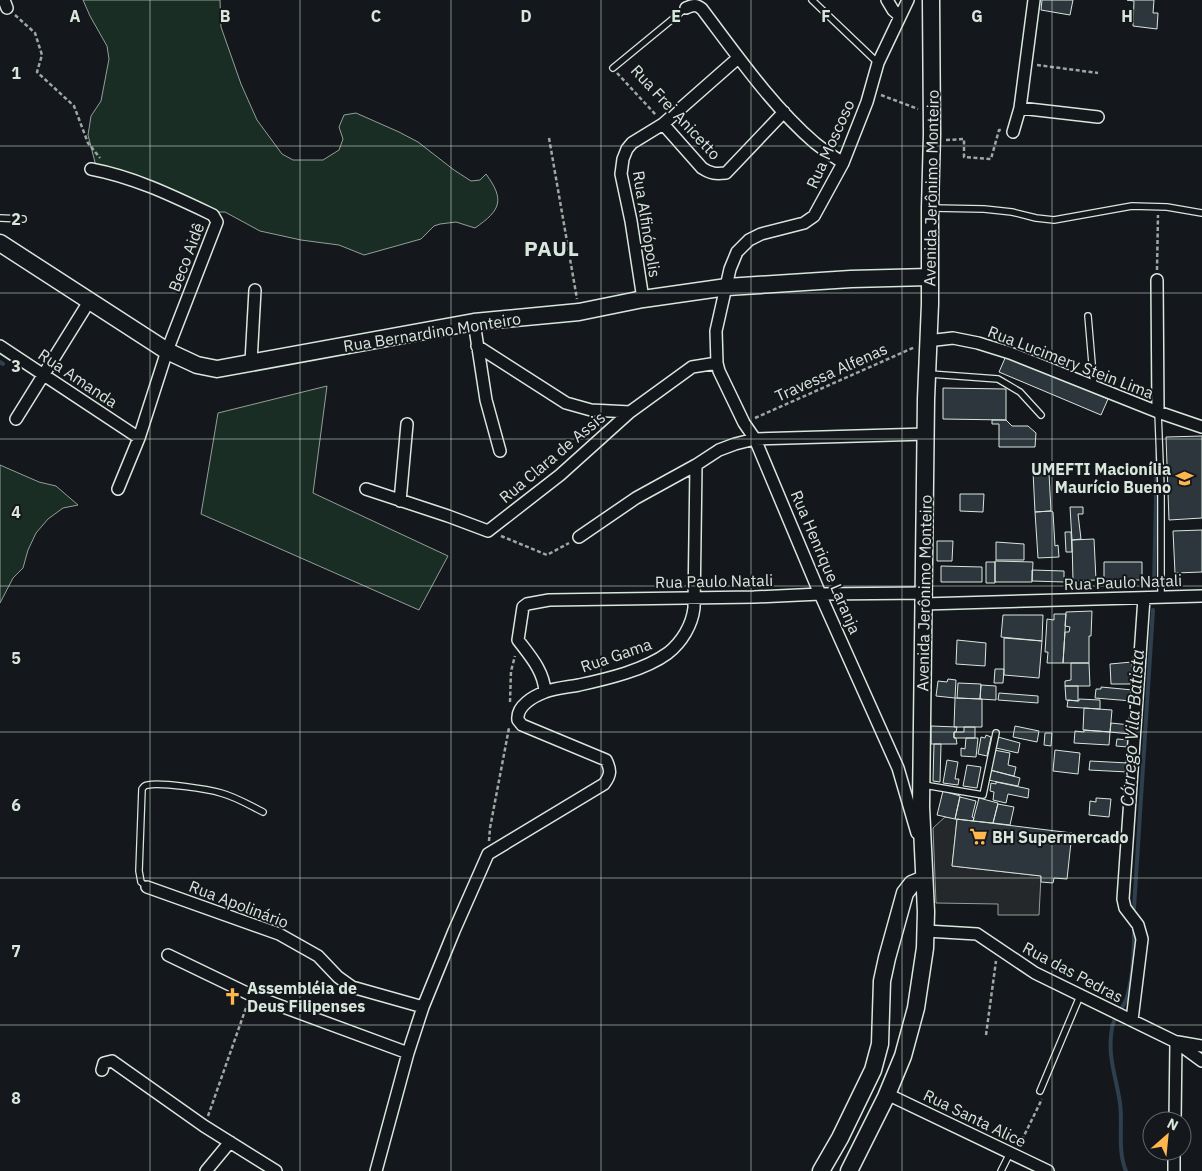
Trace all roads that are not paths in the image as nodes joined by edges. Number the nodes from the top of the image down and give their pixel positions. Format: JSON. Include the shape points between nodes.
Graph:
{"nodes":[{"id":1,"x":812,"y":0,"type":"edge"},
{"id":2,"x":887,"y":0,"type":"edge"},
{"id":3,"x":908,"y":0,"type":"edge"},
{"id":4,"x":931,"y":0,"type":"edge"},
{"id":5,"x":1034,"y":0,"type":"edge"},
{"id":6,"x":686,"y":8,"type":"joint"},
{"id":7,"x":900,"y":16,"type":"junction"},
{"id":8,"x":738,"y":58,"type":"junction"},
{"id":9,"x":878,"y":62,"type":"junction"},
{"id":10,"x":613,"y":68,"type":"road end"},
{"id":11,"x":1020,"y":108,"type":"junction"},
{"id":12,"x":784,"y":112,"type":"junction"},
{"id":13,"x":1098,"y":117,"type":"dead end"},
{"id":14,"x":664,"y":124,"type":"junction"},
{"id":15,"x":1013,"y":132,"type":"road end"},
{"id":16,"x":843,"y":163,"type":"junction"},
{"id":17,"x":90,"y":169,"type":"dead end"},
{"id":18,"x":930,"y":208,"type":"junction"},
{"id":19,"x":1202,"y":213,"type":"edge"},
{"id":20,"x":0,"y":218,"type":"edge"},
{"id":21,"x":23,"y":219,"type":"dead end"},
{"id":22,"x":638,"y":231,"type":"dead end"},
{"id":23,"x":0,"y":243,"type":"edge"},
{"id":24,"x":929,"y":277,"type":"junction"},
{"id":25,"x":1157,"y":280,"type":"road end"},
{"id":26,"x":727,"y":287,"type":"junction"},
{"id":27,"x":255,"y":290,"type":"dead end"},
{"id":28,"x":646,"y":298,"type":"junction"},
{"id":29,"x":90,"y":300,"type":"junction"},
{"id":30,"x":1088,"y":316,"type":"dead end"},
{"id":31,"x":474,"y":322,"type":"junction"},
{"id":32,"x":927,"y":341,"type":"junction"},
{"id":33,"x":0,"y":346,"type":"edge"},
{"id":34,"x":477,"y":346,"type":"junction"},
{"id":35,"x":167,"y":351,"type":"junction"},
{"id":36,"x":251,"y":362,"type":"junction"},
{"id":37,"x":716,"y":363,"type":"junction"},
{"id":38,"x":927,"y":374,"type":"junction"},
{"id":39,"x":44,"y":375,"type":"junction"},
{"id":40,"x":1094,"y":387,"type":"junction"},
{"id":41,"x":630,"y":412,"type":"junction"},
{"id":42,"x":1158,"y":412,"type":"junction"},
{"id":43,"x":1041,"y":415,"type":"dead end"},
{"id":44,"x":16,"y":419,"type":"dead end"},
{"id":45,"x":407,"y":424,"type":"dead end"},
{"id":46,"x":1202,"y":427,"type":"edge"},
{"id":47,"x":926,"y":434,"type":"junction"},
{"id":48,"x":138,"y":438,"type":"junction"},
{"id":49,"x":755,"y":439,"type":"junction"},
{"id":50,"x":500,"y":451,"type":"dead end"},
{"id":51,"x":696,"y":466,"type":"junction"},
{"id":52,"x":118,"y":489,"type":"dead end"},
{"id":53,"x":366,"y":489,"type":"dead end"},
{"id":54,"x":400,"y":501,"type":"junction"},
{"id":55,"x":579,"y":536,"type":"road end"},
{"id":56,"x":820,"y":594,"type":"junction"},
{"id":57,"x":1202,"y":596,"type":"edge"},
{"id":58,"x":1161,"y":597,"type":"junction"},
{"id":59,"x":694,"y":598,"type":"junction"},
{"id":60,"x":924,"y":598,"type":"junction"},
{"id":61,"x":1144,"y":598,"type":"junction"},
{"id":62,"x":545,"y":692,"type":"junction"},
{"id":63,"x":996,"y":734,"type":"dead end"},
{"id":64,"x":922,"y":784,"type":"junction"},
{"id":65,"x":263,"y":812,"type":"dead end"},
{"id":66,"x":922,"y":851,"type":"junction"},
{"id":67,"x":924,"y":878,"type":"junction"},
{"id":68,"x":147,"y":887,"type":"joint"},
{"id":69,"x":926,"y":931,"type":"junction"},
{"id":70,"x":168,"y":955,"type":"dead end"},
{"id":71,"x":1080,"y":996,"type":"junction"},
{"id":72,"x":423,"y":1008,"type":"junction"},
{"id":73,"x":1121,"y":1016,"type":"junction"},
{"id":74,"x":1176,"y":1042,"type":"junction"},
{"id":75,"x":1202,"y":1046,"type":"edge"},
{"id":76,"x":408,"y":1053,"type":"junction"},
{"id":77,"x":1202,"y":1061,"type":"edge"},
{"id":78,"x":102,"y":1070,"type":"dead end"},
{"id":79,"x":1040,"y":1091,"type":"dead end"},
{"id":80,"x":887,"y":1094,"type":"junction"},
{"id":81,"x":1175,"y":1111,"type":"edge"},
{"id":82,"x":230,"y":1142,"type":"junction"},
{"id":83,"x":1010,"y":1153,"type":"junction"},
{"id":84,"x":206,"y":1171,"type":"edge"},
{"id":85,"x":276,"y":1171,"type":"edge"},
{"id":86,"x":376,"y":1171,"type":"edge"},
{"id":87,"x":821,"y":1171,"type":"edge"},
{"id":88,"x":849,"y":1171,"type":"edge"},
{"id":89,"x":1001,"y":1171,"type":"edge"},
{"id":90,"x":1048,"y":1171,"type":"edge"}],
"edges":[{"from":1,"to":9,"type":"lane"},
{"from":2,"to":7,"type":"street"},
{"from":3,"to":7,"type":"street","name":"Rua Moscoso"},
{"from":4,"to":18,"type":"street","name":"Avenida Jerônimo Monteiro"},
{"from":5,"to":11,"type":"street"},
{"from":6,"to":8,"type":"street","via":[[692,5],[702,9]]},
{"from":6,"to":10,"type":"lane","name":"Rua Frei Anicetto"},
{"from":7,"to":9,"type":"street","name":"Rua Moscoso"},
{"from":8,"to":12,"type":"street"},
{"from":8,"to":14,"type":"street","name":"Rua Alfinópolis"},
{"from":9,"to":16,"type":"street","name":"Rua Moscoso"},
{"from":11,"to":13,"type":"street"},
{"from":11,"to":15,"type":"street"},
{"from":12,"to":14,"type":"street","name":"Rua Frei Anicetto","via":[[726,173],[709,173],[702,168]]},
{"from":12,"to":16,"type":"street","via":[[816,143]]},
{"from":14,"to":28,"type":"street","name":"Rua Alfinópolis","via":[[632,143],[623,159],[621,174]]},
{"from":16,"to":26,"type":"street","name":"Rua Moscoso","via":[[814,216],[749,240],[738,252],[730,269]]},
{"from":17,"to":35,"type":"street","name":"Beco Aidê","via":[[160,189],[216,218]]},
{"from":18,"to":19,"type":"lane","via":[[984,209],[1054,220],[1125,207],[1158,206]]},
{"from":18,"to":24,"type":"street","name":"Avenida Jerônimo Monteiro"},
{"from":20,"to":21,"type":"lane"},
{"from":22,"to":28,"type":"street","name":"Rua Alfinópolis"},
{"from":23,"to":29,"type":"street","name":"Rua Bernardino Monteiro"},
{"from":24,"to":26,"type":"street","name":"Rua Bernardino Monteiro"},
{"from":24,"to":32,"type":"street","name":"Avenida Jerônimo Monteiro"},
{"from":25,"to":42,"type":"street"},
{"from":26,"to":28,"type":"street","name":"Rua Bernardino Monteiro"},
{"from":26,"to":37,"type":"street","name":"Rua Henrique Laranja","via":[[716,331]]},
{"from":27,"to":36,"type":"street"},
{"from":28,"to":31,"type":"street","name":"Rua Bernardino Monteiro","via":[[579,312]]},
{"from":29,"to":35,"type":"street","name":"Rua Bernardino Monteiro"},
{"from":29,"to":39,"type":"street"},
{"from":30,"to":40,"type":"lane"},
{"from":31,"to":34,"type":"street"},
{"from":31,"to":36,"type":"street","name":"Rua Bernardino Monteiro"},
{"from":32,"to":38,"type":"street","name":"Avenida Jerônimo Monteiro"},
{"from":32,"to":40,"type":"street","name":"Rua Lucimery Stein Lima","via":[[953,338],[978,343]]},
{"from":33,"to":39,"type":"street","name":"Rua Amanda"},
{"from":34,"to":41,"type":"street","via":[[566,403],[591,410]]},
{"from":34,"to":50,"type":"street","via":[[486,400]]},
{"from":35,"to":36,"type":"street","name":"Rua Bernardino Monteiro","via":[[197,365],[217,369]]},
{"from":35,"to":48,"type":"street"},
{"from":37,"to":41,"type":"street","name":"Rua Clara de Assis","via":[[692,367]]},
{"from":37,"to":49,"type":"street","name":"Rua Henrique Laranja","via":[[744,424]]},
{"from":38,"to":43,"type":"lane","via":[[998,378],[1020,392]]},
{"from":38,"to":47,"type":"street","name":"Avenida Jerônimo Monteiro"},
{"from":39,"to":44,"type":"street"},
{"from":39,"to":48,"type":"street","name":"Rua Amanda"},
{"from":40,"to":42,"type":"street","name":"Rua Lucimery Stein Lima"},
{"from":41,"to":54,"type":"street","name":"Rua Clara de Assis","via":[[560,474],[488,531]]},
{"from":42,"to":46,"type":"street","name":"Rua Lucimery Stein Lima"},
{"from":42,"to":58,"type":"lane","via":[[1162,488]]},
{"from":45,"to":54,"type":"street"},
{"from":47,"to":49,"type":"street"},
{"from":47,"to":60,"type":"street","name":"Avenida Jerônimo Monteiro"},
{"from":48,"to":52,"type":"street"},
{"from":49,"to":51,"type":"street","via":[[719,450]]},
{"from":49,"to":56,"type":"street","name":"Rua Henrique Laranja"},
{"from":51,"to":55,"type":"street","via":[[636,498]]},
{"from":51,"to":59,"type":"street","name":"Rua Gama"},
{"from":53,"to":54,"type":"street"},
{"from":56,"to":59,"type":"street","name":"Rua Paulo Natali"},
{"from":56,"to":60,"type":"street","name":"Rua Paulo Natali"},
{"from":56,"to":66,"type":"street","name":"Rua Henrique Laranja","via":[[898,768]]},
{"from":57,"to":58,"type":"street","name":"Rua Paulo Natali"},
{"from":58,"to":61,"type":"street","name":"Rua Paulo Natali"},
{"from":59,"to":62,"type":"street","name":"Rua Gama","via":[[693,618],[670,652],[652,663],[599,680]]},
{"from":59,"to":62,"type":"street","name":"Rua Paulo Natali","via":[[549,600],[527,604],[523,607],[518,640],[537,665]]},
{"from":60,"to":61,"type":"street","name":"Rua Paulo Natali"},
{"from":60,"to":64,"type":"street","name":"Avenida Jerônimo Monteiro"},
{"from":61,"to":73,"type":"street","via":[[1123,899],[1142,939]]},
{"from":62,"to":72,"type":"street","name":"Rua Gama","via":[[523,705],[518,711],[518,720],[522,725],[606,760],[610,776],[604,784],[488,854]]},
{"from":63,"to":64,"type":"lane","via":[[983,796]]},
{"from":64,"to":66,"type":"street","name":"Avenida Jerônimo Monteiro"},
{"from":65,"to":68,"type":"lane","via":[[237,799],[207,790],[144,786],[139,871],[141,882]]},
{"from":66,"to":67,"type":"street","name":"Avenida Jerônimo Monteiro"},
{"from":67,"to":69,"type":"street","name":"Avenida Jerônimo Monteiro"},
{"from":67,"to":87,"type":"street","via":[[912,884],[905,893],[887,958],[882,981],[880,1044],[873,1070]]},
{"from":68,"to":72,"type":"street","name":"Rua Apolinário","via":[[279,934],[318,956],[338,977],[352,986]]},
{"from":69,"to":71,"type":"street","name":"Rua das Pedras","via":[[973,933],[1035,973]]},
{"from":69,"to":80,"type":"street","name":"Avenida Jerônimo Monteiro","via":[[923,966],[910,1032]]},
{"from":70,"to":76,"type":"street","via":[[251,994]]},
{"from":71,"to":73,"type":"street","name":"Rua das Pedras"},
{"from":71,"to":79,"type":"lane"},
{"from":72,"to":76,"type":"street"},
{"from":73,"to":74,"type":"street","name":"Rua das Pedras"},
{"from":74,"to":75,"type":"street","name":"Rua das Pedras"},
{"from":74,"to":77,"type":"street","name":"Rua das Pedras"},
{"from":74,"to":81,"type":"street"},
{"from":76,"to":86,"type":"street"},
{"from":78,"to":82,"type":"street","via":[[104,1063],[112,1062]]},
{"from":80,"to":83,"type":"street","name":"Rua Santa Alice"},
{"from":80,"to":88,"type":"street","name":"Avenida Jerônimo Monteiro"},
{"from":82,"to":84,"type":"street"},
{"from":82,"to":85,"type":"street"},
{"from":83,"to":89,"type":"lane"},
{"from":83,"to":90,"type":"street","name":"Rua Santa Alice"}]}
